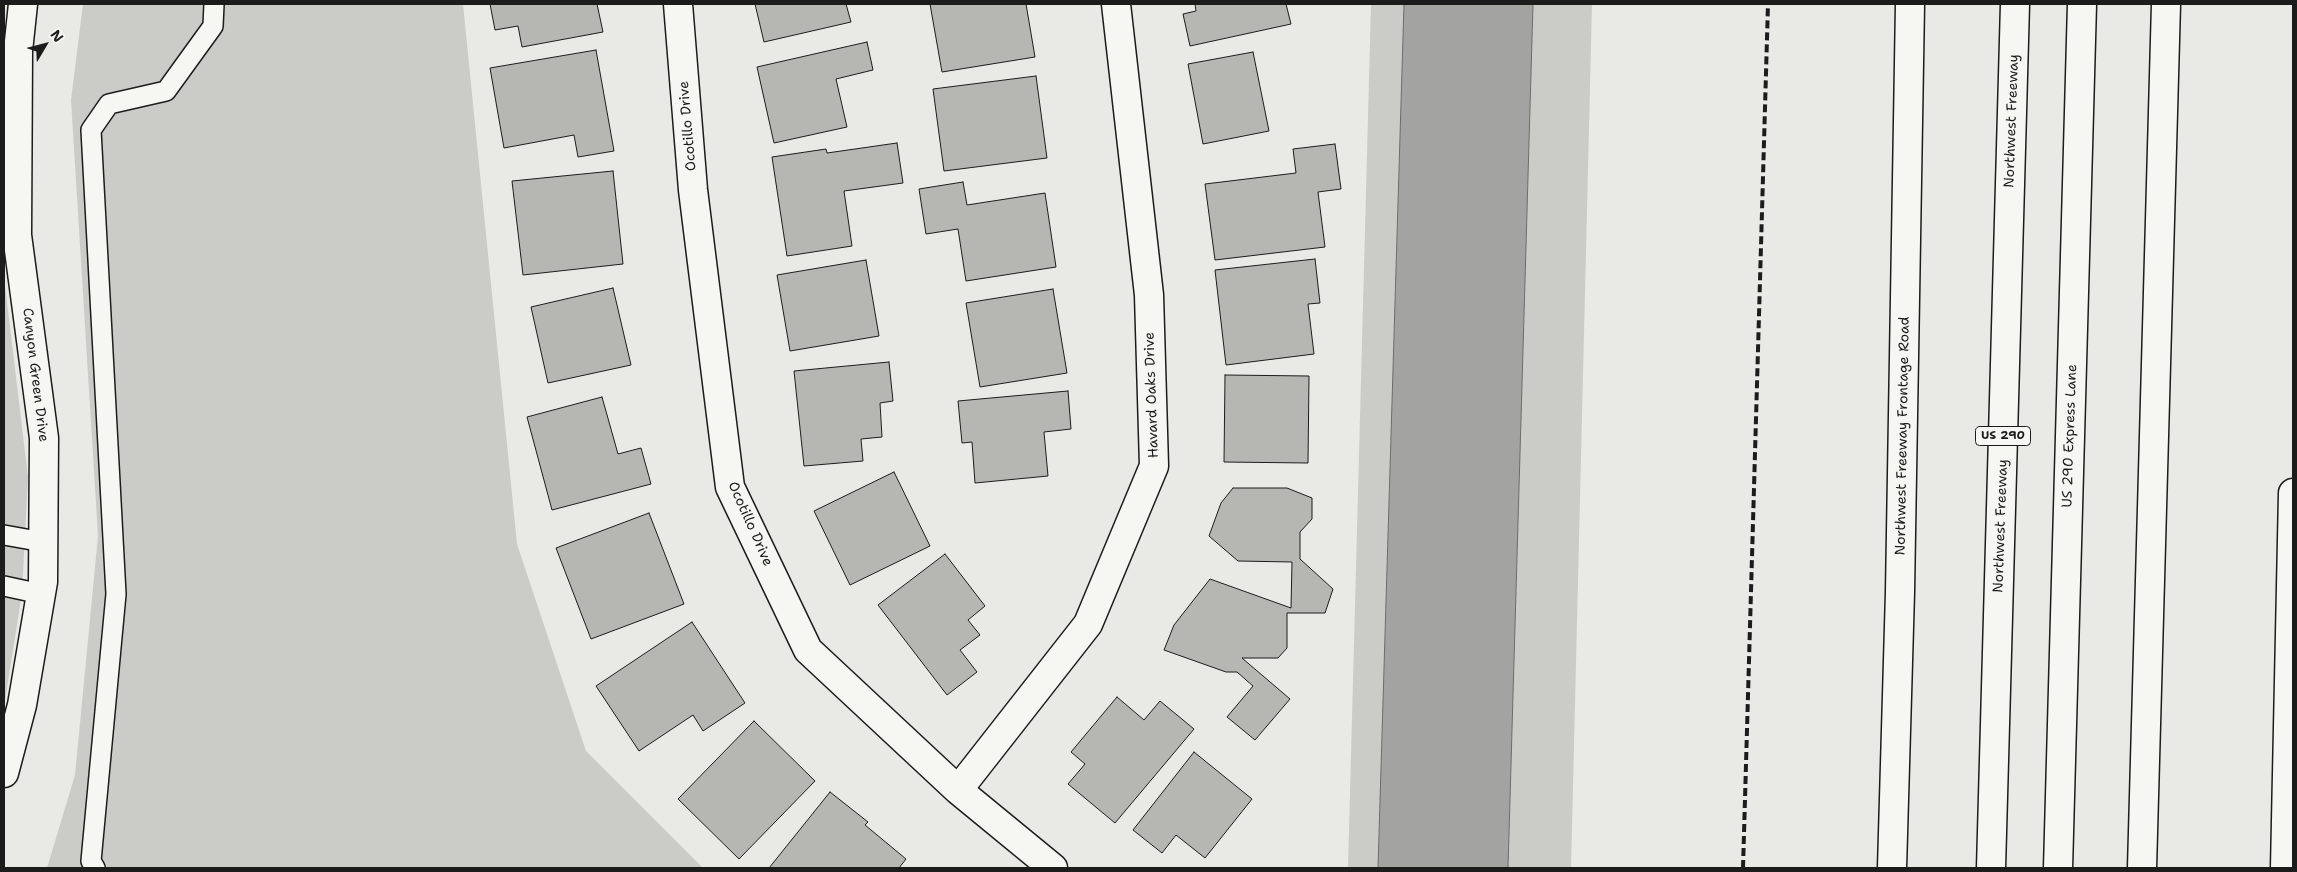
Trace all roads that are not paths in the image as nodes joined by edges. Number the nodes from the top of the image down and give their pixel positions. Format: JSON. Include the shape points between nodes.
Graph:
{"nodes":[{"id":1,"x":23,"y":4,"type":"edge"},
{"id":2,"x":214,"y":4,"type":"edge"},
{"id":3,"x":678,"y":4,"type":"edge"},
{"id":4,"x":1116,"y":4,"type":"edge"},
{"id":5,"x":1910,"y":4,"type":"edge"},
{"id":6,"x":2015,"y":4,"type":"edge"},
{"id":7,"x":2082,"y":4,"type":"edge"},
{"id":8,"x":2166,"y":4,"type":"edge"},
{"id":9,"x":2293,"y":493,"type":"edge"},
{"id":10,"x":2293,"y":509,"type":"edge"},
{"id":11,"x":4,"y":535,"type":"edge"},
{"id":12,"x":43,"y":542,"type":"junction"},
{"id":13,"x":4,"y":586,"type":"edge"},
{"id":14,"x":41,"y":594,"type":"junction"},
{"id":15,"x":4,"y":773,"type":"edge"},
{"id":16,"x":958,"y":790,"type":"junction"},
{"id":17,"x":95,"y":868,"type":"edge"},
{"id":18,"x":1053,"y":868,"type":"edge"},
{"id":19,"x":1892,"y":868,"type":"edge"},
{"id":20,"x":1991,"y":868,"type":"edge"},
{"id":21,"x":2058,"y":868,"type":"edge"},
{"id":22,"x":2142,"y":868,"type":"edge"},
{"id":23,"x":2285,"y":868,"type":"edge"}],
"edges":[{"from":1,"to":12,"type":"main road","name":"Canyon Green Drive","via":[[18,51],[17,235],[44,438]]},
{"from":2,"to":17,"type":"lane","via":[[213,26],[166,91],[109,104],[91,130],[116,594],[91,861]]},
{"from":3,"to":16,"type":"main road","name":"Ocotillo Drive","via":[[693,190],[730,487],[808,650]]},
{"from":4,"to":16,"type":"main road","name":"Havard Oaks Drive","via":[[1149,295],[1154,466],[1088,624]]},
{"from":5,"to":19,"type":"main road","name":"Northwest Freeway Frontage Road"},
{"from":6,"to":20,"type":"main road","name":"Northwest Freeway","number":"US 290"},
{"from":7,"to":21,"type":"main road","name":"US 290 Express Lane"},
{"from":8,"to":22,"type":"main road"},
{"from":9,"to":10,"type":"main road"},
{"from":10,"to":23,"type":"main road"},
{"from":11,"to":12,"type":"lane"},
{"from":12,"to":14,"type":"main road","name":"Canyon Green Drive"},
{"from":13,"to":14,"type":"lane"},
{"from":14,"to":15,"type":"main road","name":"Canyon Green Drive","via":[[22,705]]},
{"from":16,"to":18,"type":"main road","name":"Ocotillo Drive"}]}
